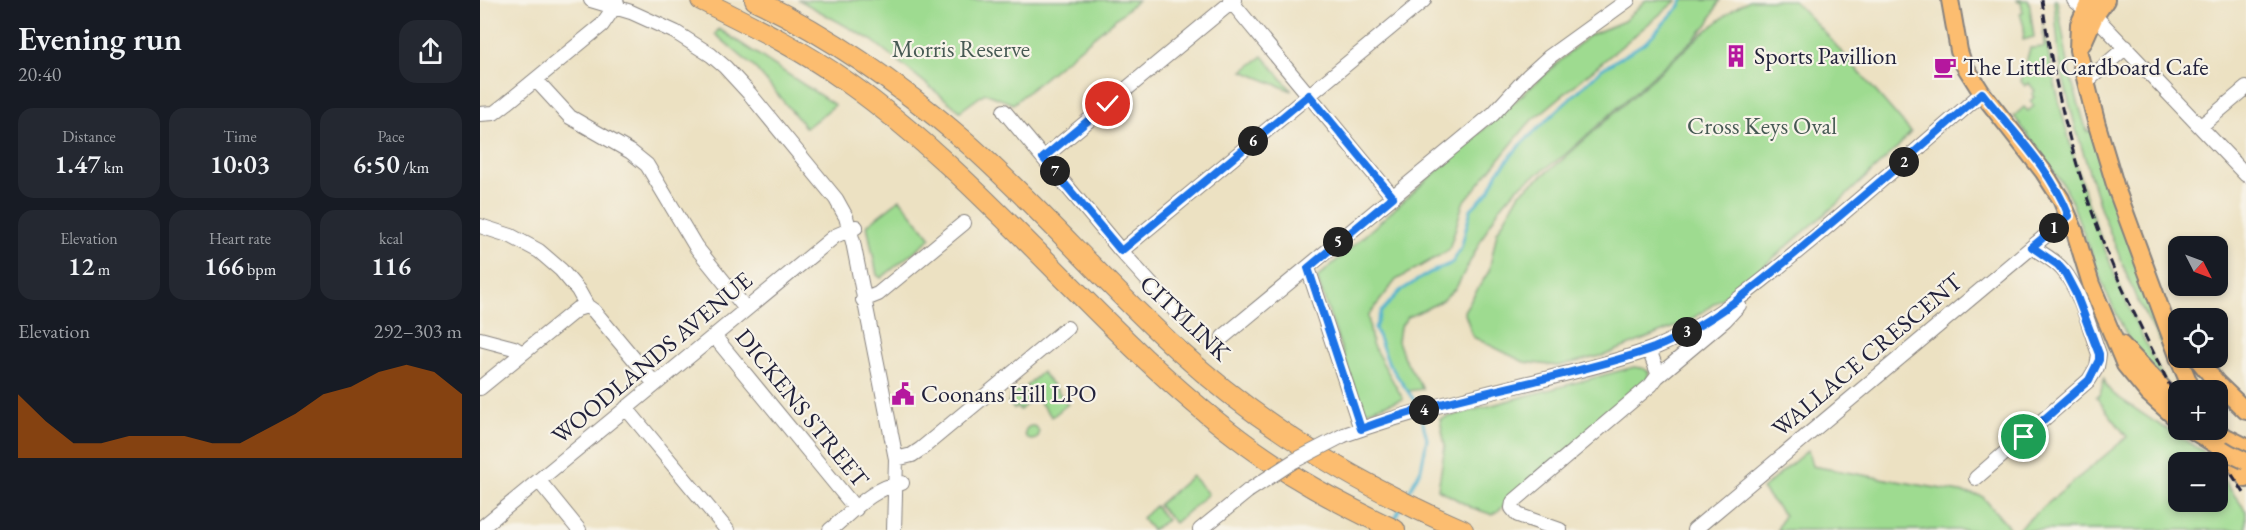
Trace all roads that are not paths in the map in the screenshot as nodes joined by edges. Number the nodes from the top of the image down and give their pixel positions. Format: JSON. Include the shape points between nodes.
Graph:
{"nodes":[{"id":1,"x":591,"y":0,"type":"edge"},
{"id":2,"x":701,"y":0,"type":"edge"},
{"id":3,"x":755,"y":0,"type":"edge"},
{"id":4,"x":1424,"y":0,"type":"edge"},
{"id":5,"x":1628,"y":0,"type":"edge"},
{"id":6,"x":1950,"y":0,"type":"edge"},
{"id":7,"x":2106,"y":0,"type":"edge"},
{"id":8,"x":1232,"y":1,"type":"edge"},
{"id":9,"x":618,"y":3,"type":"edge"},
{"id":10,"x":2086,"y":6,"type":"edge"},
{"id":11,"x":2126,"y":47,"type":"junction"},
{"id":12,"x":2084,"y":76,"type":"junction"},
{"id":13,"x":536,"y":80,"type":"junction"},
{"id":14,"x":2246,"y":88,"type":"edge"},
{"id":15,"x":1982,"y":93,"type":"junction"},
{"id":16,"x":1309,"y":95,"type":"junction"},
{"id":17,"x":1004,"y":111,"type":"dead end"},
{"id":18,"x":480,"y":114,"type":"edge"},
{"id":19,"x":2201,"y":126,"type":"junction"},
{"id":20,"x":1043,"y":158,"type":"junction"},
{"id":21,"x":2246,"y":175,"type":"edge"},
{"id":22,"x":1393,"y":197,"type":"junction"},
{"id":23,"x":2069,"y":216,"type":"junction"},
{"id":24,"x":964,"y":223,"type":"dead end"},
{"id":25,"x":480,"y":226,"type":"edge"},
{"id":26,"x":853,"y":228,"type":"junction"},
{"id":27,"x":2032,"y":247,"type":"junction"},
{"id":28,"x":1121,"y":251,"type":"junction"},
{"id":29,"x":1308,"y":268,"type":"junction"},
{"id":30,"x":1768,"y":276,"type":"junction"},
{"id":31,"x":867,"y":298,"type":"junction"},
{"id":32,"x":587,"y":306,"type":"junction"},
{"id":33,"x":746,"y":309,"type":"junction"},
{"id":34,"x":2161,"y":314,"type":"junction"},
{"id":35,"x":1179,"y":315,"type":"dead end"},
{"id":36,"x":2168,"y":323,"type":"edge"},
{"id":37,"x":1067,"y":328,"type":"dead end"},
{"id":38,"x":2168,"y":332,"type":"edge"},
{"id":39,"x":714,"y":336,"type":"junction"},
{"id":40,"x":1223,"y":337,"type":"dead end"},
{"id":41,"x":480,"y":339,"type":"edge"},
{"id":42,"x":1648,"y":350,"type":"junction"},
{"id":43,"x":522,"y":353,"type":"junction"},
{"id":44,"x":2130,"y":361,"type":"junction"},
{"id":45,"x":2205,"y":368,"type":"edge"},
{"id":46,"x":1658,"y":377,"type":"junction"},
{"id":47,"x":656,"y":384,"type":"junction"},
{"id":48,"x":480,"y":388,"type":"edge"},
{"id":49,"x":2168,"y":394,"type":"edge"},
{"id":50,"x":626,"y":408,"type":"junction"},
{"id":51,"x":2168,"y":411,"type":"edge"},
{"id":52,"x":2246,"y":411,"type":"edge"},
{"id":53,"x":1361,"y":429,"type":"junction"},
{"id":54,"x":2228,"y":438,"type":"edge"},
{"id":55,"x":2207,"y":440,"type":"edge"},
{"id":56,"x":2219,"y":440,"type":"edge"},
{"id":57,"x":2246,"y":447,"type":"edge"},
{"id":58,"x":899,"y":459,"type":"junction"},
{"id":59,"x":2246,"y":461,"type":"edge"},
{"id":60,"x":1976,"y":478,"type":"dead end"},
{"id":61,"x":2246,"y":478,"type":"edge"},
{"id":62,"x":539,"y":481,"type":"junction"},
{"id":63,"x":900,"y":484,"type":"junction"},
{"id":64,"x":856,"y":508,"type":"junction"},
{"id":65,"x":480,"y":529,"type":"edge"},
{"id":66,"x":579,"y":530,"type":"edge"},
{"id":67,"x":727,"y":530,"type":"edge"},
{"id":68,"x":830,"y":530,"type":"edge"},
{"id":69,"x":894,"y":530,"type":"edge"},
{"id":70,"x":901,"y":530,"type":"edge"},
{"id":71,"x":1200,"y":530,"type":"edge"},
{"id":72,"x":1395,"y":530,"type":"edge"},
{"id":73,"x":1463,"y":530,"type":"edge"},
{"id":74,"x":1560,"y":530,"type":"edge"},
{"id":75,"x":1694,"y":530,"type":"edge"}],
"edges":[{"from":1,"to":9,"type":"street"},
{"from":2,"to":72,"type":"highway","via":[[789,45],[847,82],[954,171],[1110,326],[1190,399],[1269,460],[1324,495]]},
{"from":3,"to":73,"type":"highway","name":"CITYLINK","via":[[879,73],[966,142],[1178,350],[1258,416],[1335,466]]},
{"from":4,"to":16,"type":"street"},
{"from":5,"to":22,"type":"street","via":[[1549,57],[1493,114]]},
{"from":6,"to":15,"type":"main road","via":[[1961,57]]},
{"from":7,"to":10,"type":"main road"},
{"from":8,"to":16,"type":"street"},
{"from":8,"to":20,"type":"street"},
{"from":9,"to":13,"type":"street","via":[[602,25]]},
{"from":9,"to":26,"type":"street","via":[[675,32],[725,67],[836,200]]},
{"from":10,"to":11,"type":"street"},
{"from":10,"to":12,"type":"main road"},
{"from":11,"to":12,"type":"street"},
{"from":11,"to":19,"type":"street"},
{"from":12,"to":34,"type":"main road","via":[[2116,188]]},
{"from":13,"to":18,"type":"street","via":[[494,113]]},
{"from":13,"to":33,"type":"street","via":[[570,117],[632,152],[647,165],[696,247]]},
{"from":14,"to":19,"type":"street"},
{"from":15,"to":23,"type":"main road","via":[[2043,171]]},
{"from":15,"to":30,"type":"street"},
{"from":16,"to":22,"type":"street"},
{"from":16,"to":28,"type":"street"},
{"from":17,"to":20,"type":"street"},
{"from":19,"to":21,"type":"street"},
{"from":20,"to":28,"type":"street"},
{"from":22,"to":29,"type":"street"},
{"from":23,"to":27,"type":"street","name":"WALLACE CRESCENT"},
{"from":23,"to":44,"type":"main road","via":[[2095,293]]},
{"from":24,"to":31,"type":"street"},
{"from":25,"to":32,"type":"street","via":[[539,251],[561,270]]},
{"from":26,"to":31,"type":"street"},
{"from":26,"to":33,"type":"street","name":"WOODLANDS AVENUE","via":[[835,236]]},
{"from":27,"to":60,"type":"street","via":[[2065,273],[2099,354],[2097,367],[2089,380]]},
{"from":27,"to":75,"type":"street","name":"WALLACE CRESCENT"},
{"from":28,"to":35,"type":"street"},
{"from":29,"to":40,"type":"street"},
{"from":29,"to":53,"type":"street"},
{"from":30,"to":42,"type":"street","via":[[1715,315]]},
{"from":30,"to":46,"type":"street","via":[[1725,320]]},
{"from":31,"to":58,"type":"street"},
{"from":32,"to":43,"type":"street","via":[[577,309]]},
{"from":32,"to":47,"type":"street"},
{"from":33,"to":39,"type":"street","name":"WOODLANDS AVENUE"},
{"from":34,"to":36,"type":"main road"},
{"from":34,"to":38,"type":"main road"},
{"from":37,"to":58,"type":"street","via":[[927,444]]},
{"from":39,"to":47,"type":"street","name":"WOODLANDS AVENUE"},
{"from":39,"to":64,"type":"street","name":"DICKENS STREET"},
{"from":41,"to":43,"type":"street"},
{"from":42,"to":46,"type":"street"},
{"from":42,"to":53,"type":"street"},
{"from":43,"to":48,"type":"street"},
{"from":44,"to":49,"type":"main road"},
{"from":44,"to":51,"type":"main road","via":[[2148,393]]},
{"from":45,"to":52,"type":"main road"},
{"from":46,"to":74,"type":"street","via":[[1513,502],[1512,508],[1518,515]]},
{"from":47,"to":50,"type":"street","name":"WOODLANDS AVENUE"},
{"from":50,"to":62,"type":"street","name":"WOODLANDS AVENUE"},
{"from":50,"to":67,"type":"street"},
{"from":53,"to":71,"type":"street","bridge":true,"via":[[1294,461],[1248,491]]},
{"from":54,"to":57,"type":"main road","bridge":true},
{"from":55,"to":59,"type":"main road","bridge":true},
{"from":56,"to":61,"type":"main road"},
{"from":58,"to":63,"type":"street"},
{"from":62,"to":65,"type":"street","name":"WOODLANDS AVENUE"},
{"from":62,"to":66,"type":"street"},
{"from":63,"to":64,"type":"street","via":[[880,489]]},
{"from":63,"to":69,"type":"street"},
{"from":63,"to":70,"type":"street"},
{"from":64,"to":68,"type":"street"}]}
